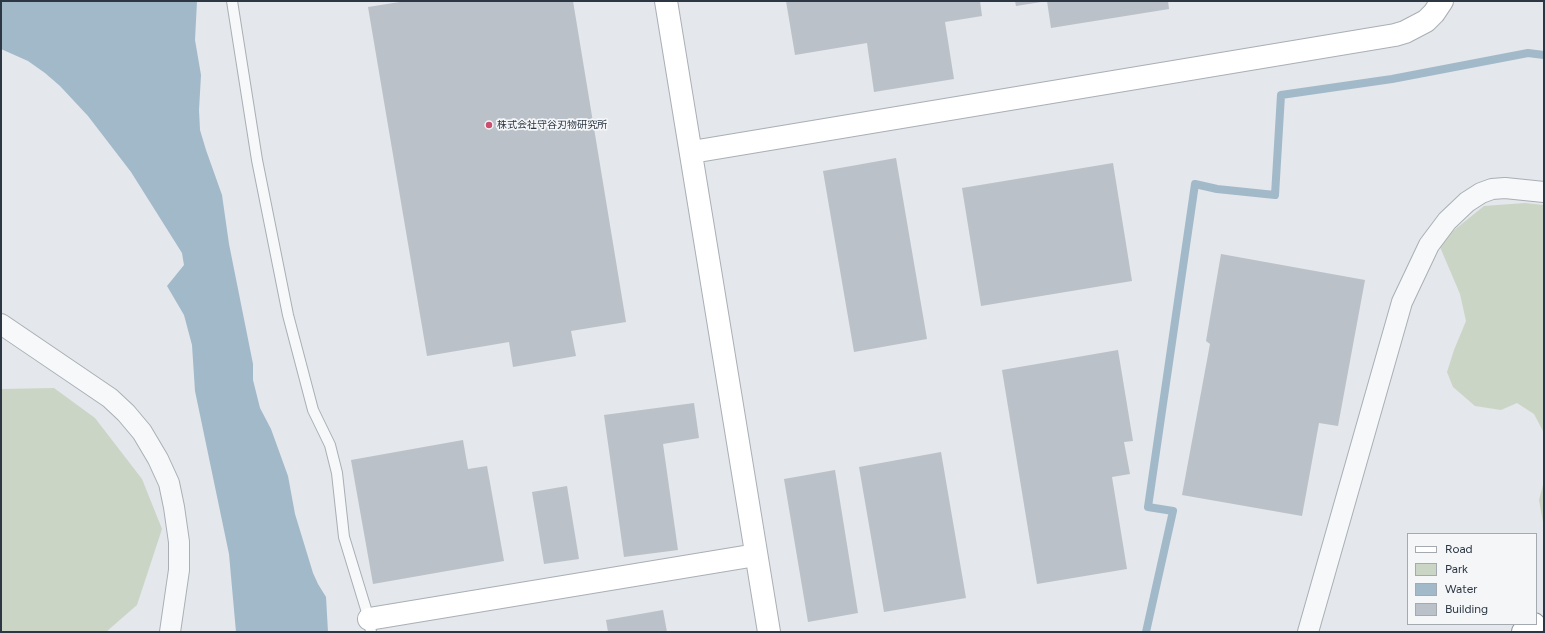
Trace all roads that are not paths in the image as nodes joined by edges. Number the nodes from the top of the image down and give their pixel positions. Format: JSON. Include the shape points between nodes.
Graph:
{"nodes":[{"id":1,"x":232,"y":1,"type":"edge"},
{"id":2,"x":666,"y":1,"type":"edge"},
{"id":3,"x":1442,"y":1,"type":"edge"},
{"id":4,"x":692,"y":152,"type":"junction"},
{"id":5,"x":1544,"y":192,"type":"edge"},
{"id":6,"x":1,"y":324,"type":"edge"},
{"id":7,"x":756,"y":555,"type":"junction"},
{"id":8,"x":370,"y":625,"type":"edge"},
{"id":9,"x":1532,"y":625,"type":"edge"},
{"id":10,"x":170,"y":632,"type":"edge"},
{"id":11,"x":770,"y":632,"type":"edge"},
{"id":12,"x":1308,"y":632,"type":"edge"},
{"id":13,"x":1523,"y":632,"type":"edge"}],
"edges":[{"from":1,"to":8,"type":"lane","via":[[257,160],[288,316],[313,410],[330,445],[338,473],[344,537]]},
{"from":2,"to":4,"type":"main road"},
{"from":3,"to":4,"type":"main road","via":[[1426,21],[1395,35]]},
{"from":4,"to":7,"type":"main road"},
{"from":5,"to":12,"type":"street","via":[[1505,188],[1481,193],[1447,220],[1429,244],[1402,302]]},
{"from":6,"to":10,"type":"street","via":[[110,398],[142,432],[158,459],[170,489],[179,542],[179,570]]},
{"from":7,"to":8,"type":"main road"},
{"from":7,"to":11,"type":"main road"},
{"from":9,"to":13,"type":"main road"}]}
